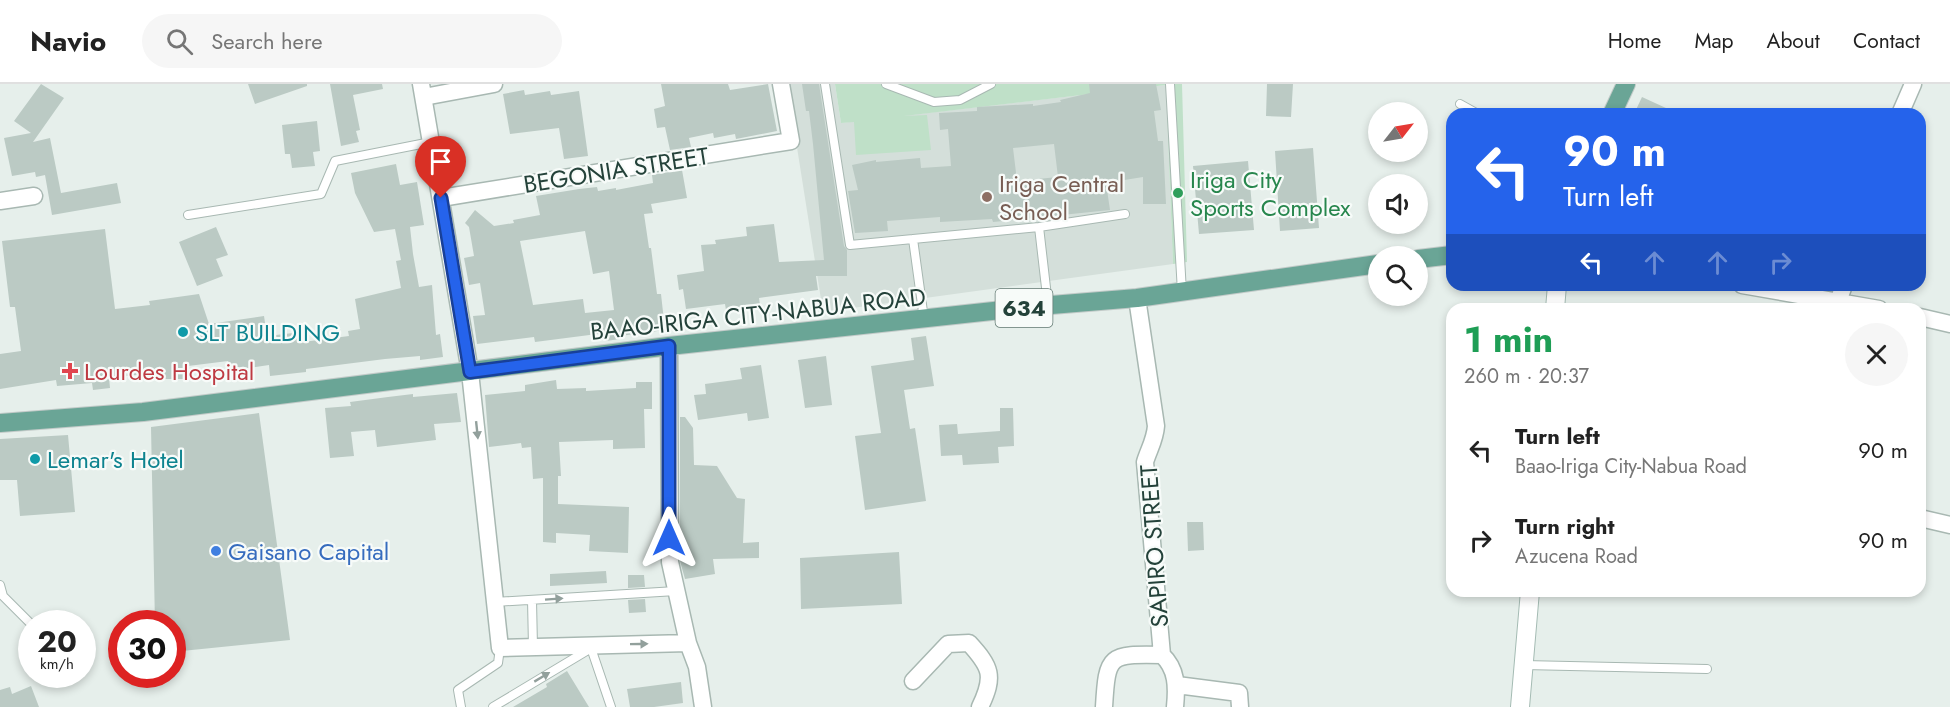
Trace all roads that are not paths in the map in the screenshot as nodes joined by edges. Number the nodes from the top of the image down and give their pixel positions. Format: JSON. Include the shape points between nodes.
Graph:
{"nodes":[{"id":1,"x":494,"y":84,"type":"edge"},
{"id":2,"x":781,"y":84,"type":"edge"},
{"id":3,"x":825,"y":84,"type":"edge"},
{"id":4,"x":886,"y":84,"type":"edge"},
{"id":5,"x":991,"y":84,"type":"edge"},
{"id":6,"x":1170,"y":84,"type":"edge"},
{"id":7,"x":1626,"y":84,"type":"edge"},
{"id":8,"x":1913,"y":84,"type":"edge"},
{"id":9,"x":423,"y":90,"type":"edge"},
{"id":10,"x":1460,"y":104,"type":"dead end"},
{"id":11,"x":1467,"y":108,"type":"edge"},
{"id":12,"x":1615,"y":108,"type":"edge"},
{"id":13,"x":1903,"y":108,"type":"edge"},
{"id":14,"x":432,"y":142,"type":"junction"},
{"id":15,"x":34,"y":196,"type":"dead end"},
{"id":16,"x":441,"y":198,"type":"junction"},
{"id":17,"x":0,"y":201,"type":"edge"},
{"id":18,"x":1125,"y":214,"type":"dead end"},
{"id":19,"x":188,"y":215,"type":"dead end"},
{"id":20,"x":1040,"y":227,"type":"junction"},
{"id":21,"x":913,"y":239,"type":"junction"},
{"id":22,"x":1446,"y":256,"type":"edge"},
{"id":23,"x":1428,"y":258,"type":"edge"},
{"id":24,"x":1368,"y":265,"type":"edge"},
{"id":25,"x":1182,"y":291,"type":"junction"},
{"id":26,"x":1776,"y":291,"type":"edge"},
{"id":27,"x":1842,"y":291,"type":"edge"},
{"id":28,"x":1137,"y":298,"type":"junction"},
{"id":29,"x":1838,"y":302,"type":"junction"},
{"id":30,"x":1844,"y":303,"type":"edge"},
{"id":31,"x":1048,"y":305,"type":"junction"},
{"id":32,"x":1926,"y":318,"type":"edge"},
{"id":33,"x":924,"y":320,"type":"junction"},
{"id":34,"x":1950,"y":324,"type":"edge"},
{"id":35,"x":669,"y":346,"type":"junction"},
{"id":36,"x":470,"y":372,"type":"junction"},
{"id":37,"x":0,"y":423,"type":"edge"},
{"id":38,"x":1926,"y":519,"type":"edge"},
{"id":39,"x":1950,"y":525,"type":"edge"},
{"id":40,"x":0,"y":585,"type":"edge"},
{"id":41,"x":676,"y":591,"type":"junction"},
{"id":42,"x":1530,"y":597,"type":"edge"},
{"id":43,"x":532,"y":600,"type":"junction"},
{"id":44,"x":495,"y":602,"type":"junction"},
{"id":45,"x":18,"y":611,"type":"edge"},
{"id":46,"x":688,"y":643,"type":"junction"},
{"id":47,"x":591,"y":646,"type":"junction"},
{"id":48,"x":534,"y":647,"type":"junction"},
{"id":49,"x":500,"y":648,"type":"junction"},
{"id":50,"x":1162,"y":655,"type":"junction"},
{"id":51,"x":1524,"y":665,"type":"junction"},
{"id":52,"x":1707,"y":669,"type":"dead end"},
{"id":53,"x":913,"y":681,"type":"dead end"},
{"id":54,"x":1178,"y":685,"type":"junction"},
{"id":55,"x":461,"y":707,"type":"edge"},
{"id":56,"x":493,"y":707,"type":"edge"},
{"id":57,"x":611,"y":707,"type":"edge"},
{"id":58,"x":703,"y":707,"type":"edge"},
{"id":59,"x":980,"y":707,"type":"edge"},
{"id":60,"x":1104,"y":707,"type":"edge"},
{"id":61,"x":1175,"y":707,"type":"edge"},
{"id":62,"x":1240,"y":707,"type":"edge"},
{"id":63,"x":1520,"y":707,"type":"edge"}],
"edges":[{"from":1,"to":9,"type":"street"},
{"from":2,"to":16,"type":"street","name":"BEGONIA STREET","via":[[791,141]]},
{"from":3,"to":21,"type":"lane","via":[[850,245]]},
{"from":4,"to":5,"type":"lane","via":[[934,102],[960,100]]},
{"from":6,"to":25,"type":"lane"},
{"from":7,"to":12,"type":"main road"},
{"from":8,"to":13,"type":"street"},
{"from":9,"to":14,"type":"street"},
{"from":10,"to":11,"type":"lane"},
{"from":14,"to":16,"type":"street"},
{"from":14,"to":19,"type":"lane","via":[[335,161],[321,194]]},
{"from":15,"to":17,"type":"street"},
{"from":16,"to":36,"type":"street"},
{"from":18,"to":20,"type":"lane"},
{"from":20,"to":21,"type":"lane"},
{"from":20,"to":31,"type":"lane"},
{"from":21,"to":33,"type":"lane"},
{"from":22,"to":23,"type":"main road"},
{"from":24,"to":25,"type":"main road","name":"BAAO-IRIGA CITY-NABUA ROAD","number":"634"},
{"from":25,"to":28,"type":"main road","name":"BAAO-IRIGA CITY-NABUA ROAD","number":"634"},
{"from":26,"to":29,"type":"street"},
{"from":27,"to":29,"type":"street"},
{"from":28,"to":31,"type":"main road","name":"BAAO-IRIGA CITY-NABUA ROAD","number":"634"},
{"from":28,"to":50,"type":"street","name":"SAPIRO STREET","via":[[1156,426],[1155,440],[1145,462]]},
{"from":29,"to":30,"type":"street"},
{"from":31,"to":33,"type":"main road","name":"BAAO-IRIGA CITY-NABUA ROAD","number":"634"},
{"from":32,"to":34,"type":"street"},
{"from":33,"to":35,"type":"main road","name":"BAAO-IRIGA CITY-NABUA ROAD","number":"634"},
{"from":35,"to":36,"type":"main road","name":"BAAO-IRIGA CITY-NABUA ROAD","number":"634"},
{"from":35,"to":41,"type":"street","via":[[669,562]]},
{"from":36,"to":37,"type":"main road","name":"BAAO-IRIGA CITY-NABUA ROAD","number":"634","via":[[143,412]]},
{"from":36,"to":44,"type":"street","one_way":true},
{"from":38,"to":39,"type":"street"},
{"from":40,"to":45,"type":"lane","via":[[3,596]]},
{"from":43,"to":41,"type":"lane","one_way":true},
{"from":41,"to":46,"type":"street"},
{"from":42,"to":51,"type":"street"},
{"from":43,"to":44,"type":"lane"},
{"from":43,"to":48,"type":"lane"},
{"from":44,"to":49,"type":"street"},
{"from":47,"to":46,"type":"street","one_way":true},
{"from":46,"to":58,"type":"street","via":[[697,667]]},
{"from":47,"to":48,"type":"street"},
{"from":56,"to":47,"type":"lane","one_way":true},
{"from":47,"to":57,"type":"lane"},
{"from":48,"to":49,"type":"street"},
{"from":49,"to":55,"type":"lane","via":[[498,663],[458,690]]},
{"from":50,"to":54,"type":"street","via":[[1170,662]]},
{"from":50,"to":60,"type":"street","via":[[1118,657],[1106,670]]},
{"from":51,"to":52,"type":"lane"},
{"from":51,"to":63,"type":"street"},
{"from":53,"to":59,"type":"street","via":[[948,644],[969,643],[987,663],[989,688]]},
{"from":54,"to":61,"type":"street"},
{"from":54,"to":62,"type":"street","via":[[1239,693]]}]}
